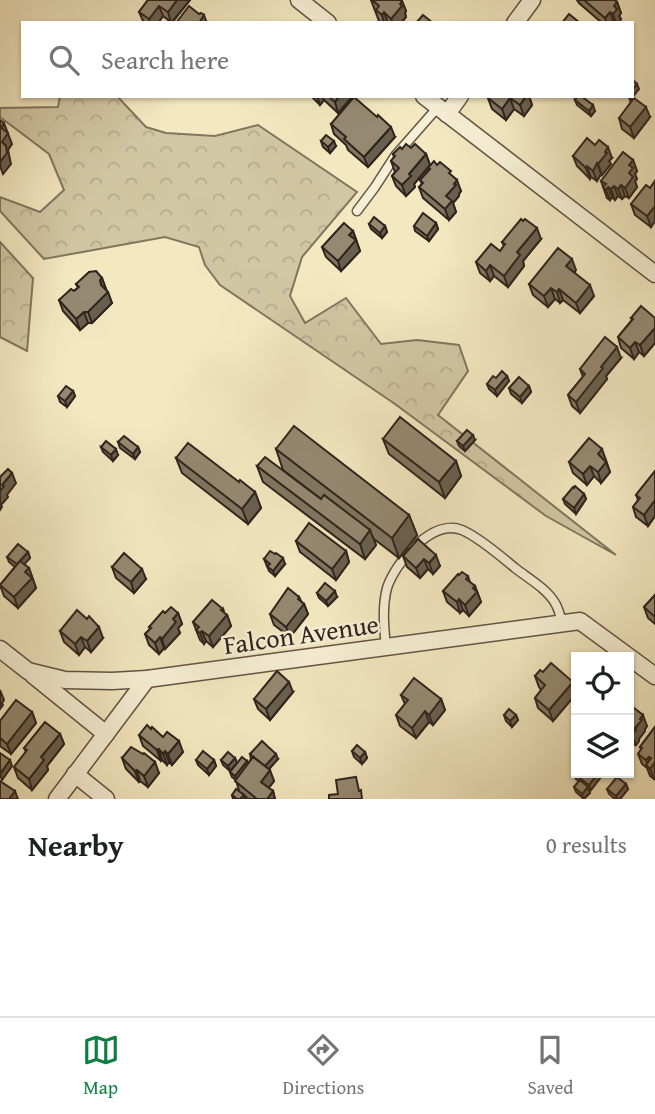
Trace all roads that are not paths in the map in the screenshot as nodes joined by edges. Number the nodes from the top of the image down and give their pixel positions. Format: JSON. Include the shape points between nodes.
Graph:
{"nodes":[{"id":1,"x":299,"y":0,"type":"edge"},
{"id":2,"x":532,"y":0,"type":"edge"},
{"id":3,"x":325,"y":21,"type":"edge"},
{"id":4,"x":516,"y":21,"type":"edge"},
{"id":5,"x":427,"y":98,"type":"edge"},
{"id":6,"x":458,"y":98,"type":"edge"},
{"id":7,"x":443,"y":110,"type":"junction"},
{"id":8,"x":357,"y":211,"type":"dead end"},
{"id":9,"x":655,"y":274,"type":"edge"},
{"id":10,"x":563,"y":624,"type":"junction"},
{"id":11,"x":386,"y":647,"type":"junction"},
{"id":12,"x":0,"y":649,"type":"edge"},
{"id":13,"x":28,"y":671,"type":"junction"},
{"id":14,"x":655,"y":676,"type":"edge"},
{"id":15,"x":147,"y":679,"type":"junction"},
{"id":16,"x":106,"y":734,"type":"junction"},
{"id":17,"x":75,"y":774,"type":"junction"},
{"id":18,"x":57,"y":799,"type":"edge"},
{"id":19,"x":106,"y":799,"type":"edge"}],
"edges":[{"from":1,"to":3,"type":"street"},
{"from":2,"to":4,"type":"street"},
{"from":5,"to":7,"type":"street"},
{"from":6,"to":7,"type":"street"},
{"from":7,"to":8,"type":"lane","via":[[395,156]]},
{"from":7,"to":9,"type":"street"},
{"from":10,"to":11,"type":"street","name":"Falcon Avenue"},
{"from":10,"to":11,"type":"lane","via":[[548,594],[511,565],[460,529],[437,529],[405,556],[388,587],[383,623]]},
{"from":10,"to":14,"type":"street","name":"Falcon Avenue","via":[[580,621]]},
{"from":11,"to":15,"type":"street","name":"Falcon Avenue"},
{"from":12,"to":13,"type":"street","name":"Falcon Avenue"},
{"from":13,"to":15,"type":"street","name":"Falcon Avenue","via":[[65,680]]},
{"from":13,"to":16,"type":"street","name":"Falcon Avenue"},
{"from":15,"to":16,"type":"street"},
{"from":16,"to":17,"type":"street"},
{"from":17,"to":18,"type":"street"},
{"from":17,"to":19,"type":"street"}]}
